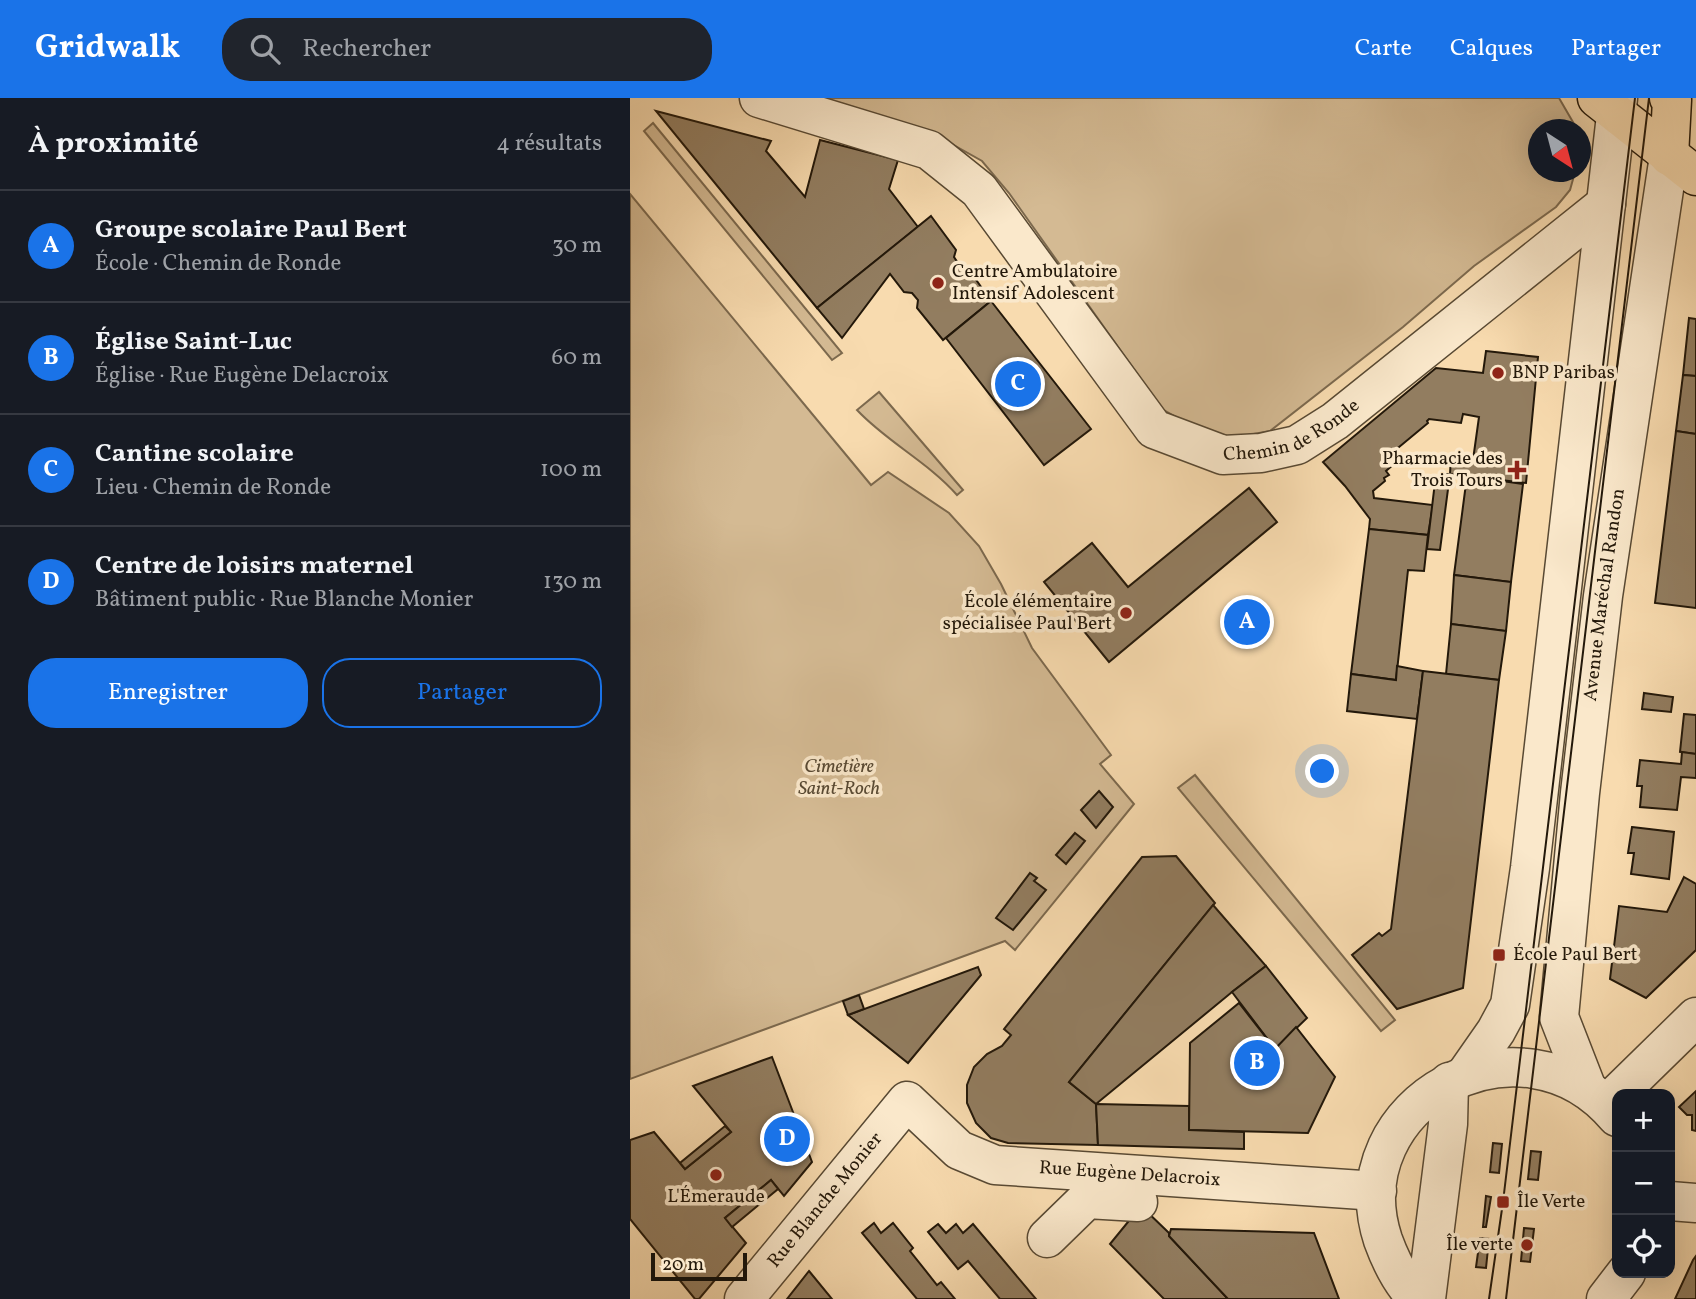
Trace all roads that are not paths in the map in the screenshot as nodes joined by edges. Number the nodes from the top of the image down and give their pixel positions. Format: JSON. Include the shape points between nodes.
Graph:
{"nodes":[{"id":1,"x":759,"y":98,"type":"edge"},
{"id":2,"x":1671,"y":99,"type":"edge"},
{"id":3,"x":1610,"y":104,"type":"edge"},
{"id":4,"x":1682,"y":166,"type":"edge"},
{"id":5,"x":1606,"y":204,"type":"junction"},
{"id":6,"x":1696,"y":1017,"type":"edge"},
{"id":7,"x":1457,"y":1078,"type":"junction"},
{"id":8,"x":907,"y":1101,"type":"joint"},
{"id":9,"x":1604,"y":1103,"type":"edge"},
{"id":10,"x":1675,"y":1201,"type":"edge"},
{"id":11,"x":1377,"y":1203,"type":"junction"},
{"id":12,"x":1696,"y":1203,"type":"edge"},
{"id":13,"x":1047,"y":1238,"type":"dead end"},
{"id":14,"x":1622,"y":1278,"type":"edge"},
{"id":15,"x":1414,"y":1297,"type":"edge"},
{"id":16,"x":744,"y":1299,"type":"edge"},
{"id":17,"x":1606,"y":1299,"type":"edge"}],
"edges":[{"from":1,"to":5,"type":"street","name":"Chemin de Ronde","via":[[929,150],[979,190],[1154,429],[1223,455],[1297,445],[1335,421]]},
{"from":2,"to":4,"type":"main road","name":"Avenue Maréchal Randon"},
{"from":3,"to":4,"type":"main road"},
{"from":3,"to":5,"type":"street"},
{"from":4,"to":9,"type":"street","name":"Avenue Maréchal Randon","via":[[1603,596],[1559,1017]]},
{"from":5,"to":7,"type":"street","via":[[1510,1005],[1496,1031]]},
{"from":6,"to":9,"type":"street"},
{"from":7,"to":9,"type":"street","via":[[1502,1067],[1526,1067],[1550,1072]]},
{"from":7,"to":11,"type":"street","via":[[1426,1097],[1398,1129],[1383,1159]]},
{"from":7,"to":15,"type":"street"},
{"from":8,"to":11,"type":"street","name":"Rue Eugène Delacroix","via":[[959,1150],[995,1165]]},
{"from":8,"to":16,"type":"street","name":"Rue Blanche Monier"},
{"from":10,"to":12,"type":"street"},
{"from":11,"to":13,"type":"street","via":[[1087,1199]]},
{"from":11,"to":15,"type":"street","via":[[1390,1261]]},
{"from":14,"to":17,"type":"street"}]}
